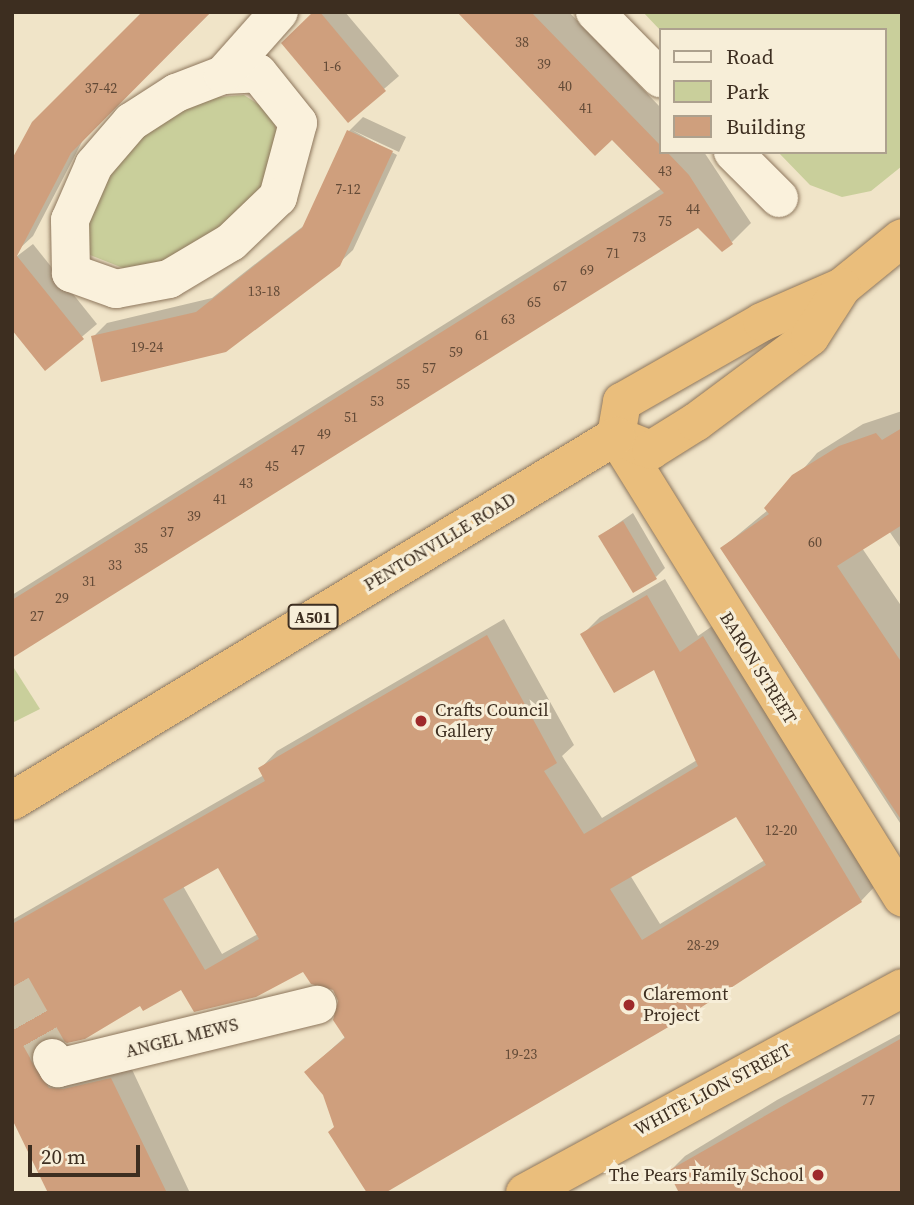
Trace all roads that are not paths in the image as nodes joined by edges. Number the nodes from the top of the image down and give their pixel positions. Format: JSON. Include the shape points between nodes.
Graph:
{"nodes":[{"id":1,"x":279,"y":12,"type":"edge"},
{"id":2,"x":595,"y":12,"type":"edge"},
{"id":3,"x":223,"y":75,"type":"junction"},
{"id":4,"x":659,"y":77,"type":"edge"},
{"id":5,"x":735,"y":154,"type":"edge"},
{"id":6,"x":779,"y":198,"type":"dead end"},
{"id":7,"x":902,"y":238,"type":"edge"},
{"id":8,"x":842,"y":287,"type":"junction"},
{"id":9,"x":617,"y":436,"type":"junction"},
{"id":10,"x":12,"y":802,"type":"edge"},
{"id":11,"x":902,"y":897,"type":"edge"},
{"id":12,"x":902,"y":988,"type":"edge"},
{"id":13,"x":317,"y":1005,"type":"dead end"},
{"id":14,"x":52,"y":1058,"type":"dead end"},
{"id":15,"x":525,"y":1193,"type":"edge"}],
"edges":[{"from":1,"to":3,"type":"street"},
{"from":2,"to":4,"type":"street"},
{"from":3,"to":3,"type":"street","via":[[176,93],[131,122],[94,165],[70,220],[71,273],[116,289],[169,279],[230,242],[278,197],[299,123],[258,73]]},
{"from":5,"to":6,"type":"street"},
{"from":7,"to":8,"type":"highway"},
{"from":8,"to":9,"type":"highway","via":[[762,322],[622,402]]},
{"from":8,"to":9,"type":"highway","via":[[810,337],[696,422],[651,450]]},
{"from":9,"to":10,"type":"highway","name":"PENTONVILLE ROAD","number":"A501"},
{"from":9,"to":11,"type":"highway","name":"BARON STREET"},
{"from":12,"to":15,"type":"highway","name":"WHITE LION STREET"},
{"from":13,"to":14,"type":"street","name":"ANGEL MEWS","via":[[58,1068]]}]}
